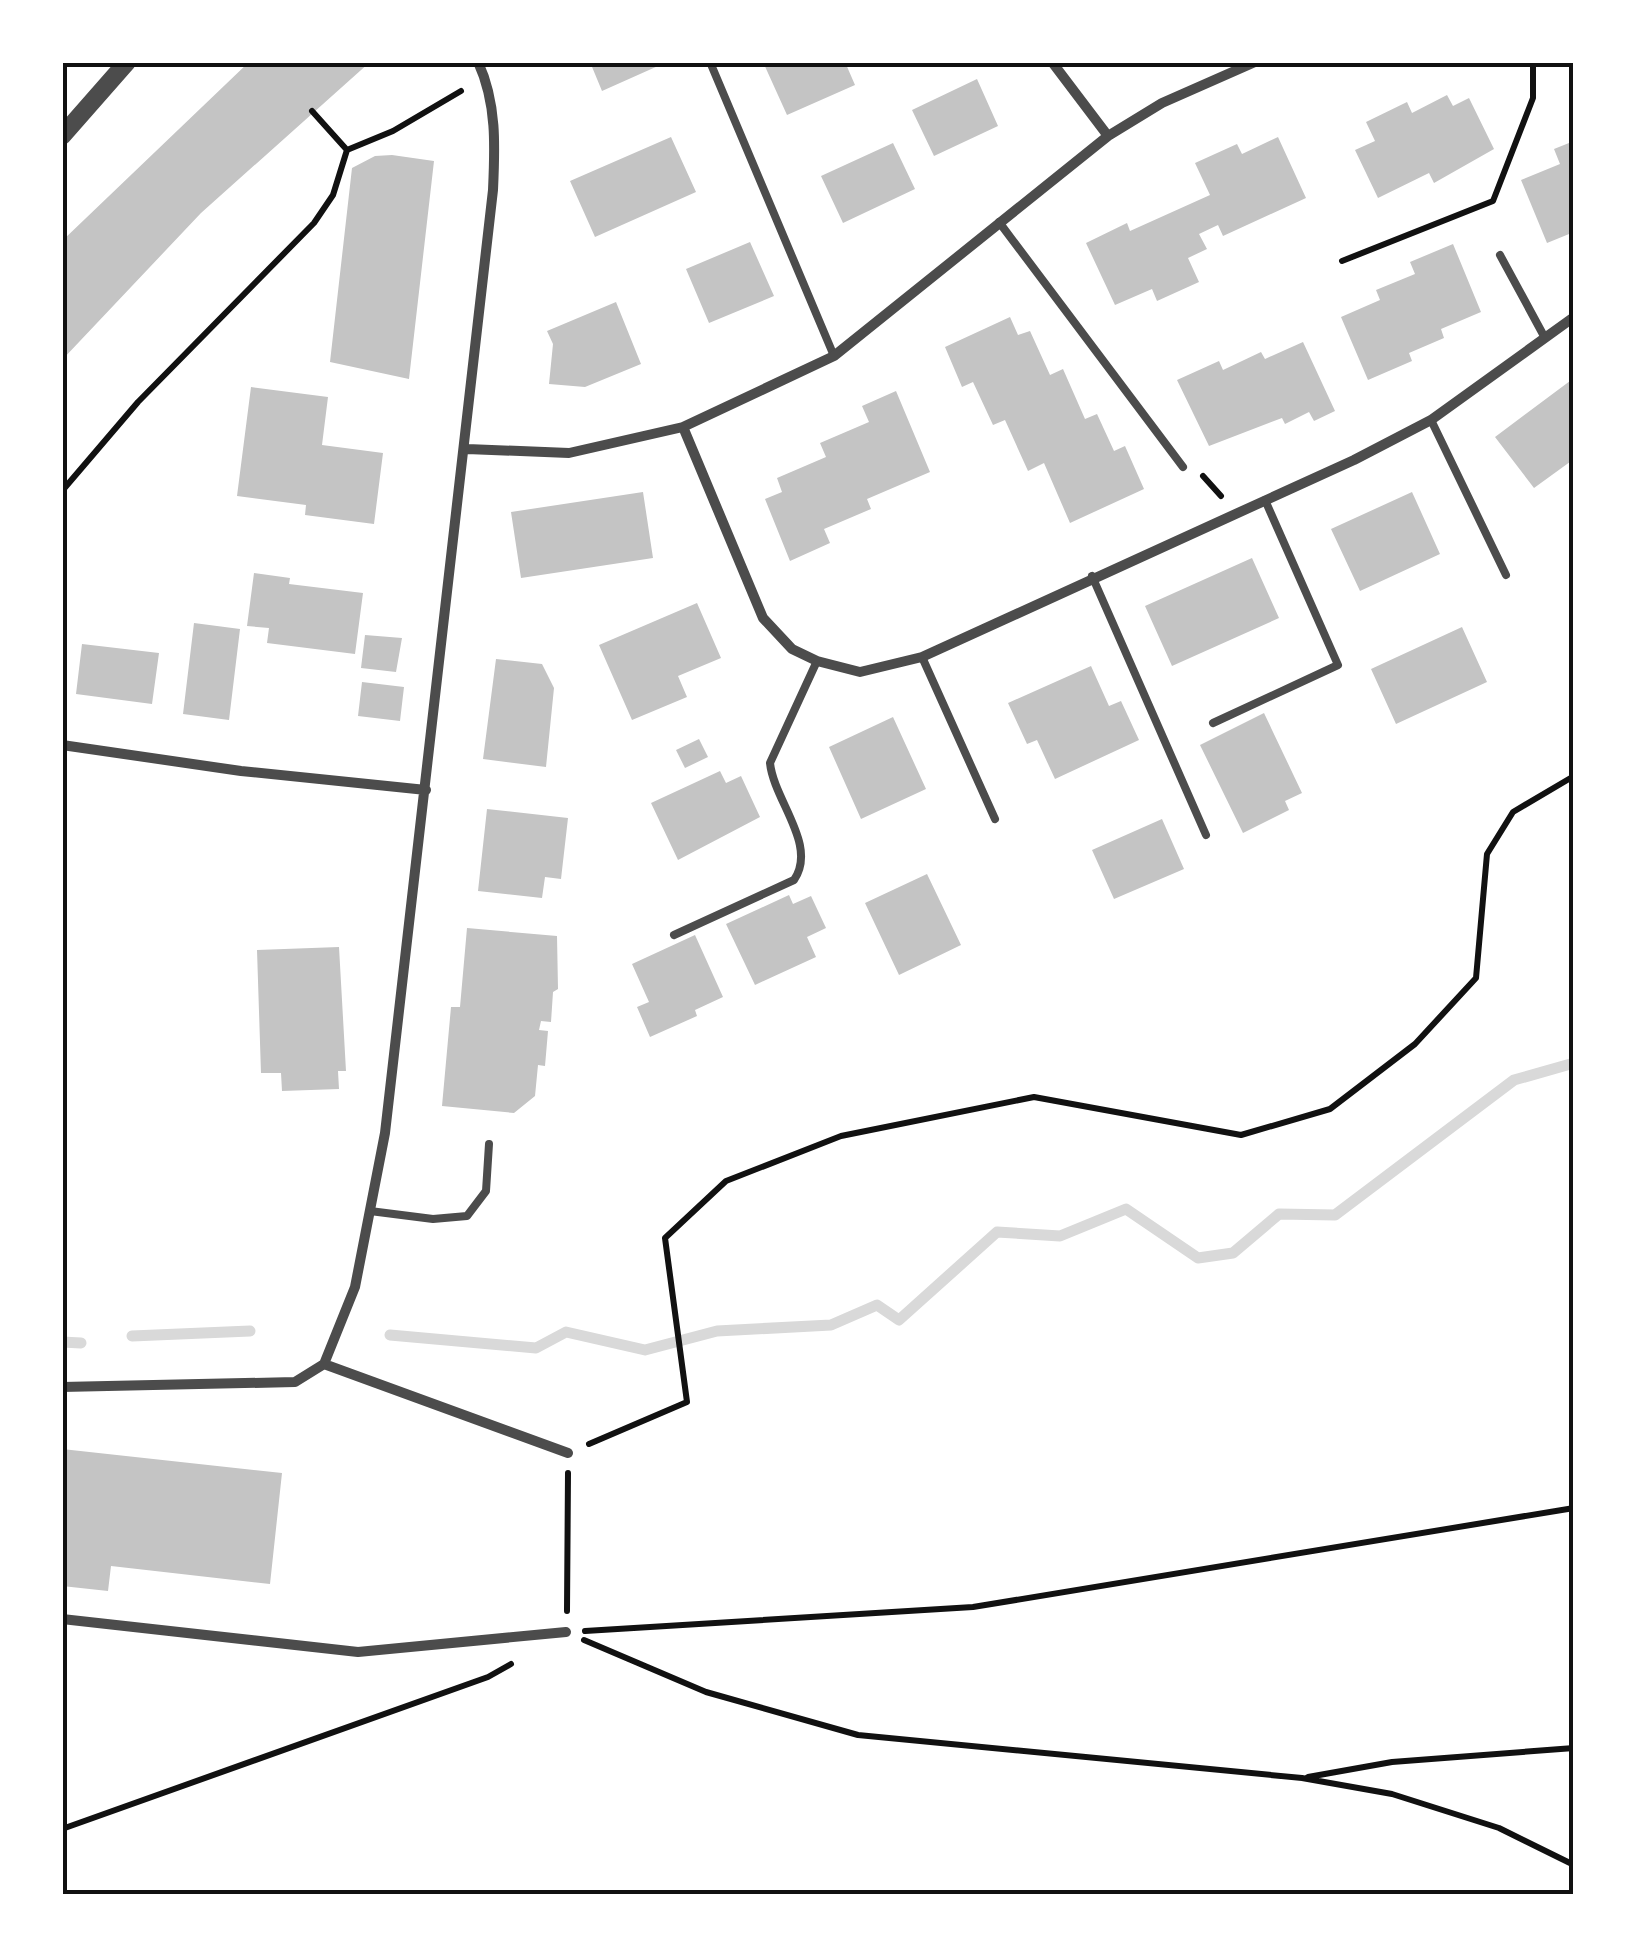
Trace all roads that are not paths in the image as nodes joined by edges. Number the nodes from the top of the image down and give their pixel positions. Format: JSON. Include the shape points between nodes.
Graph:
{"nodes":[{"id":1,"x":127,"y":62,"type":"edge"},
{"id":2,"x":478,"y":62,"type":"edge"},
{"id":3,"x":710,"y":62,"type":"edge"},
{"id":4,"x":1052,"y":62,"type":"edge"},
{"id":5,"x":1256,"y":62,"type":"edge"},
{"id":6,"x":62,"y":136,"type":"edge"},
{"id":7,"x":1108,"y":136,"type":"junction"},
{"id":8,"x":999,"y":222,"type":"junction"},
{"id":9,"x":1500,"y":255,"type":"dead end"},
{"id":10,"x":1574,"y":317,"type":"edge"},
{"id":11,"x":1544,"y":338,"type":"junction"},
{"id":12,"x":834,"y":356,"type":"junction"},
{"id":13,"x":1431,"y":420,"type":"junction"},
{"id":14,"x":684,"y":426,"type":"junction"},
{"id":15,"x":467,"y":449,"type":"junction"},
{"id":16,"x":1183,"y":468,"type":"dead end"},
{"id":17,"x":1265,"y":500,"type":"junction"},
{"id":18,"x":1506,"y":575,"type":"dead end"},
{"id":19,"x":1092,"y":576,"type":"junction"},
{"id":20,"x":922,"y":657,"type":"junction"},
{"id":21,"x":817,"y":661,"type":"junction"},
{"id":22,"x":1212,"y":723,"type":"dead end"},
{"id":23,"x":62,"y":746,"type":"edge"},
{"id":24,"x":426,"y":790,"type":"junction"},
{"id":25,"x":995,"y":819,"type":"dead end"},
{"id":26,"x":1206,"y":836,"type":"dead end"},
{"id":27,"x":674,"y":935,"type":"dead end"},
{"id":28,"x":489,"y":1144,"type":"dead end"},
{"id":29,"x":370,"y":1211,"type":"junction"},
{"id":30,"x":324,"y":1364,"type":"junction"},
{"id":31,"x":62,"y":1387,"type":"edge"},
{"id":32,"x":568,"y":1453,"type":"road end"},
{"id":33,"x":62,"y":1619,"type":"edge"},
{"id":34,"x":566,"y":1632,"type":"road end"}],
"edges":[{"from":1,"to":6,"type":"street"},
{"from":2,"to":15,"type":"street","via":[[495,153]]},
{"from":3,"to":12,"type":"lane"},
{"from":4,"to":7,"type":"street"},
{"from":5,"to":7,"type":"street","via":[[1162,103]]},
{"from":7,"to":8,"type":"street"},
{"from":8,"to":12,"type":"street"},
{"from":8,"to":16,"type":"lane"},
{"from":9,"to":11,"type":"lane"},
{"from":10,"to":11,"type":"street"},
{"from":11,"to":13,"type":"street"},
{"from":12,"to":14,"type":"street"},
{"from":13,"to":17,"type":"street"},
{"from":13,"to":18,"type":"lane"},
{"from":14,"to":15,"type":"street","via":[[569,453]]},
{"from":14,"to":21,"type":"street","via":[[763,618],[792,649]]},
{"from":15,"to":24,"type":"street"},
{"from":17,"to":19,"type":"street"},
{"from":17,"to":22,"type":"lane","via":[[1338,664]]},
{"from":19,"to":20,"type":"street"},
{"from":19,"to":26,"type":"lane"},
{"from":20,"to":21,"type":"street","via":[[860,672]]},
{"from":20,"to":25,"type":"lane"},
{"from":21,"to":27,"type":"lane","via":[[770,763],[804,854],[802,868],[794,880]]},
{"from":23,"to":24,"type":"street"},
{"from":24,"to":29,"type":"street"},
{"from":28,"to":29,"type":"lane","via":[[486,1190],[467,1216],[433,1220]]},
{"from":29,"to":30,"type":"street","via":[[355,1287]]},
{"from":30,"to":31,"type":"street","via":[[295,1382]]},
{"from":30,"to":32,"type":"street"},
{"from":33,"to":34,"type":"street","via":[[358,1652]]}]}
